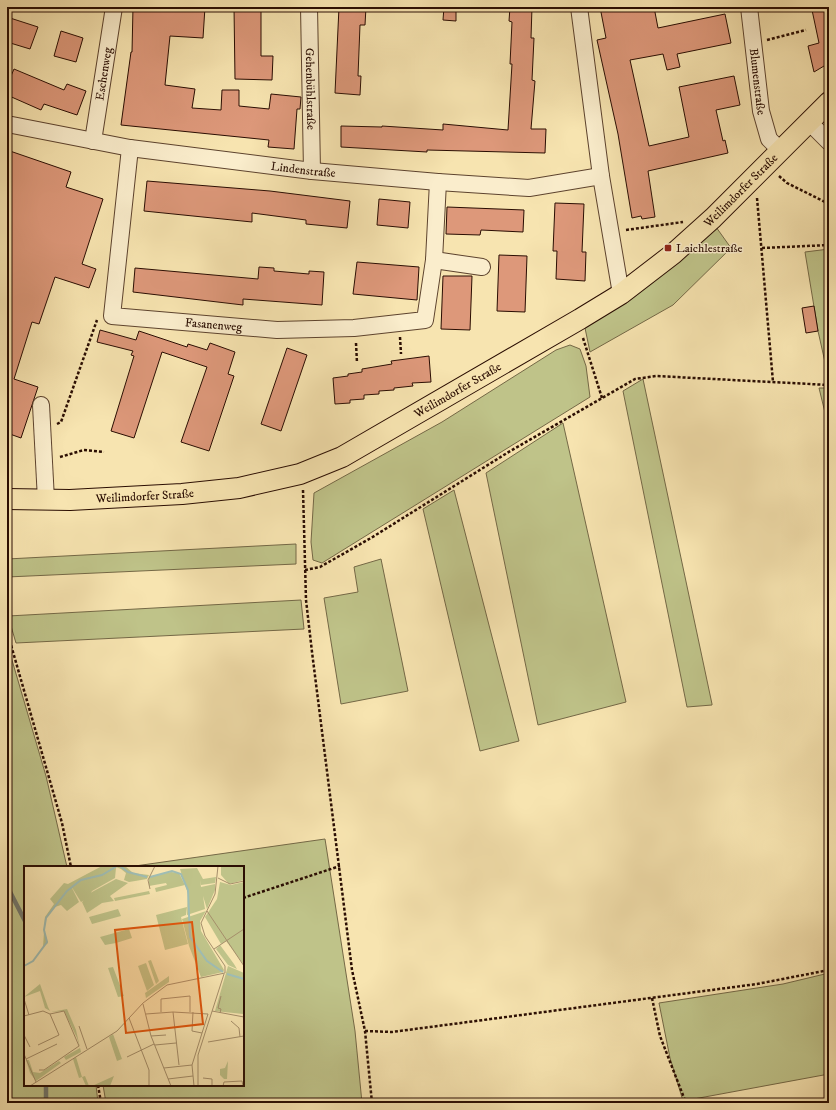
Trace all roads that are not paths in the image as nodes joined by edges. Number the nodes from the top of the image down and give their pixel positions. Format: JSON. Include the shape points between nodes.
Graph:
{"nodes":[{"id":1,"x":114,"y":7,"type":"edge"},
{"id":2,"x":309,"y":7,"type":"edge"},
{"id":3,"x":579,"y":7,"type":"edge"},
{"id":4,"x":749,"y":7,"type":"edge"},
{"id":5,"x":829,"y":102,"type":"edge"},
{"id":6,"x":808,"y":122,"type":"junction"},
{"id":7,"x":7,"y":124,"type":"edge"},
{"id":8,"x":93,"y":141,"type":"junction"},
{"id":9,"x":829,"y":142,"type":"edge"},
{"id":10,"x":130,"y":148,"type":"junction"},
{"id":11,"x":780,"y":150,"type":"junction"},
{"id":12,"x":312,"y":171,"type":"junction"},
{"id":13,"x":601,"y":176,"type":"junction"},
{"id":14,"x":438,"y":182,"type":"junction"},
{"id":15,"x":434,"y":260,"type":"junction"},
{"id":16,"x":482,"y":267,"type":"dead end"},
{"id":17,"x":621,"y":294,"type":"junction"},
{"id":18,"x":41,"y":404,"type":"dead end"},
{"id":19,"x":7,"y":499,"type":"edge"},
{"id":20,"x":46,"y":500,"type":"junction"}],
"edges":[{"from":1,"to":8,"type":"street","name":"Eschenweg"},
{"from":2,"to":12,"type":"street","name":"Gehenbühlstraße"},
{"from":3,"to":13,"type":"street"},
{"from":4,"to":11,"type":"street","name":"Blumenstraße","via":[[765,130],[769,139]]},
{"from":5,"to":6,"type":"main road","name":"Weilimdorfer Straße"},
{"from":6,"to":9,"type":"street"},
{"from":6,"to":11,"type":"main road","name":"Weilimdorfer Straße"},
{"from":7,"to":8,"type":"street","name":"Lindenstraße"},
{"from":8,"to":10,"type":"street","name":"Lindenstraße"},
{"from":10,"to":12,"type":"street","name":"Lindenstraße"},
{"from":10,"to":15,"type":"street","name":"Fasanenweg","via":[[112,316],[277,330],[354,328],[425,320]]},
{"from":11,"to":17,"type":"main road","name":"Weilimdorfer Straße","via":[[673,254]]},
{"from":12,"to":14,"type":"street","name":"Lindenstraße"},
{"from":13,"to":14,"type":"street","name":"Lindenstraße","via":[[529,188]]},
{"from":13,"to":17,"type":"street"},
{"from":14,"to":15,"type":"street","name":"Fasanenweg"},
{"from":15,"to":16,"type":"street"},
{"from":17,"to":20,"type":"main road","name":"Weilimdorfer Straße","via":[[342,457],[300,474],[239,488],[196,493]]},
{"from":18,"to":20,"type":"street"},
{"from":19,"to":20,"type":"main road","name":"Weilimdorfer Straße"}]}
